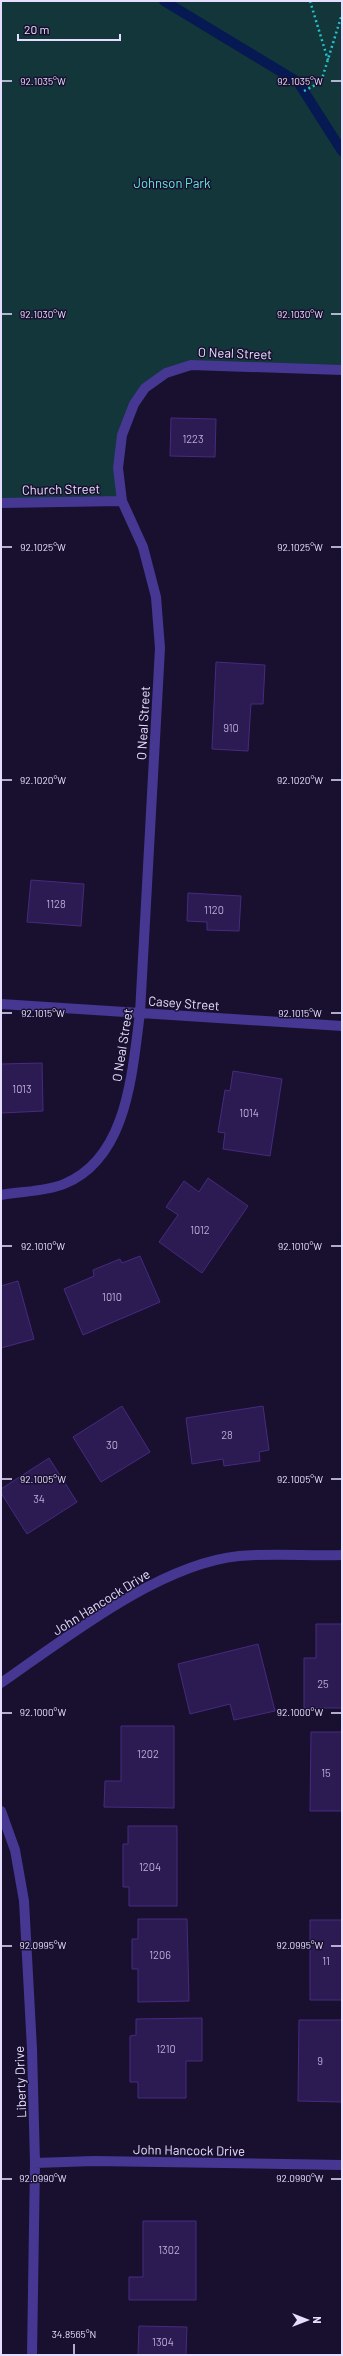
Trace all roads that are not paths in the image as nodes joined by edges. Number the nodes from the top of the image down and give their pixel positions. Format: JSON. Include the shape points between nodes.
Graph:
{"nodes":[{"id":1,"x":342,"y":370,"type":"edge"},
{"id":2,"x":122,"y":501,"type":"junction"},
{"id":3,"x":1,"y":504,"type":"edge"},
{"id":4,"x":1,"y":1004,"type":"edge"},
{"id":5,"x":140,"y":1013,"type":"junction"},
{"id":6,"x":342,"y":1026,"type":"edge"},
{"id":7,"x":1,"y":1195,"type":"edge"},
{"id":8,"x":342,"y":1555,"type":"edge"},
{"id":9,"x":1,"y":1683,"type":"edge"},
{"id":10,"x":1,"y":1811,"type":"edge"},
{"id":11,"x":35,"y":2163,"type":"junction"},
{"id":12,"x":342,"y":2165,"type":"edge"},
{"id":13,"x":32,"y":2355,"type":"edge"}],
"edges":[{"from":1,"to":2,"type":"street","name":"O Neal Street","via":[[191,365],[166,372],[145,388],[134,404],[122,435],[118,468]]},
{"from":2,"to":3,"type":"street","name":"Church Street"},
{"from":2,"to":5,"type":"street","name":"O Neal Street","via":[[143,547],[154,590],[160,648]]},
{"from":4,"to":5,"type":"street","name":"Casey Street"},
{"from":5,"to":6,"type":"street","name":"Casey Street"},
{"from":5,"to":7,"type":"street","name":"O Neal Street","via":[[125,1105],[117,1128],[95,1165],[80,1177],[63,1185]]},
{"from":8,"to":9,"type":"street","name":"John Hancock Drive","via":[[238,1556],[191,1568],[147,1586]]},
{"from":10,"to":11,"type":"street","name":"Liberty Drive","via":[[15,1850],[24,1901]]},
{"from":11,"to":12,"type":"street","name":"John Hancock Drive","via":[[94,2161]]},
{"from":11,"to":13,"type":"street","name":"Liberty Drive"}]}
